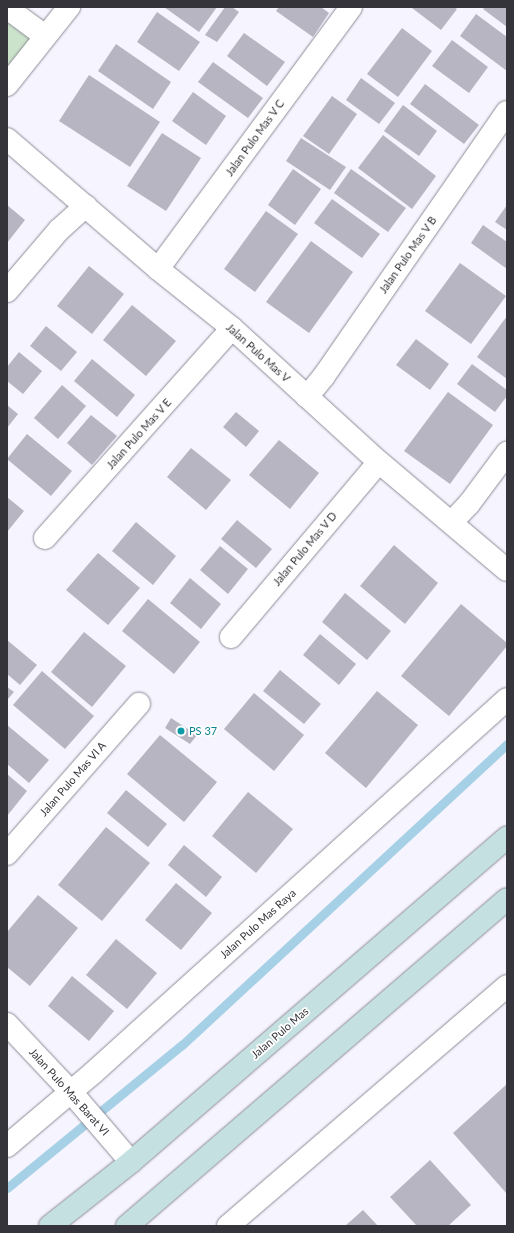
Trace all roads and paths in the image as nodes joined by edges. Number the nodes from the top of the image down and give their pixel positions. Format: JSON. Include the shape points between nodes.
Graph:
{"nodes":[{"id":1,"x":69,"y":7,"type":"edge"},
{"id":2,"x":351,"y":7,"type":"edge"},
{"id":3,"x":7,"y":8,"type":"edge"},
{"id":4,"x":45,"y":36,"type":"junction"},
{"id":5,"x":7,"y":85,"type":"edge"},
{"id":6,"x":507,"y":112,"type":"edge"},
{"id":7,"x":7,"y":139,"type":"edge"},
{"id":8,"x":86,"y":206,"type":"junction"},
{"id":9,"x":158,"y":269,"type":"junction"},
{"id":10,"x":7,"y":291,"type":"edge"},
{"id":11,"x":232,"y":328,"type":"junction"},
{"id":12,"x":307,"y":397,"type":"junction"},
{"id":13,"x":507,"y":453,"type":"edge"},
{"id":14,"x":379,"y":462,"type":"junction"},
{"id":15,"x":452,"y":522,"type":"junction"},
{"id":16,"x":45,"y":538,"type":"dead end"},
{"id":17,"x":507,"y":570,"type":"edge"},
{"id":18,"x":232,"y":636,"type":"dead end"},
{"id":19,"x":507,"y":699,"type":"edge"},
{"id":20,"x":139,"y":704,"type":"dead end"},
{"id":21,"x":507,"y":837,"type":"edge"},
{"id":22,"x":7,"y":854,"type":"edge"},
{"id":23,"x":507,"y":899,"type":"edge"},
{"id":24,"x":507,"y":986,"type":"edge"},
{"id":25,"x":7,"y":1024,"type":"edge"},
{"id":26,"x":78,"y":1100,"type":"junction"},
{"id":27,"x":7,"y":1146,"type":"edge"},
{"id":28,"x":125,"y":1155,"type":"junction"},
{"id":29,"x":50,"y":1226,"type":"edge"},
{"id":30,"x":127,"y":1226,"type":"edge"},
{"id":31,"x":228,"y":1226,"type":"edge"}],
"edges":[{"from":1,"to":4,"type":"street"},
{"from":2,"to":9,"type":"street","name":"Jalan Pulo Mas V C"},
{"from":3,"to":4,"type":"street"},
{"from":4,"to":5,"type":"street"},
{"from":6,"to":12,"type":"street","name":"Jalan Pulo Mas V B"},
{"from":7,"to":8,"type":"street","name":"Jalan Pulo Mas V"},
{"from":8,"to":9,"type":"street","name":"Jalan Pulo Mas V"},
{"from":8,"to":10,"type":"street","via":[[59,230]]},
{"from":9,"to":11,"type":"street","name":"Jalan Pulo Mas V"},
{"from":11,"to":12,"type":"street","name":"Jalan Pulo Mas V"},
{"from":11,"to":16,"type":"street","name":"Jalan Pulo Mas V E"},
{"from":12,"to":14,"type":"street","name":"Jalan Pulo Mas V"},
{"from":13,"to":15,"type":"street"},
{"from":14,"to":15,"type":"street","name":"Jalan Pulo Mas V"},
{"from":14,"to":18,"type":"street","name":"Jalan Pulo Mas V D"},
{"from":15,"to":17,"type":"street","name":"Jalan Pulo Mas V"},
{"from":19,"to":26,"type":"street","name":"Jalan Pulo Mas Raya"},
{"from":20,"to":22,"type":"street","name":"Jalan Pulo Mas VI A"},
{"from":21,"to":28,"type":"street","name":"Jalan Pulo Mas"},
{"from":23,"to":30,"type":"street"},
{"from":24,"to":31,"type":"street"},
{"from":25,"to":26,"type":"street","name":"Jalan Pulo Mas Barat VI"},
{"from":26,"to":27,"type":"street","name":"Jalan Pulo Mas Raya"},
{"from":26,"to":28,"type":"street","name":"Jalan Pulo Mas Barat VI"},
{"from":28,"to":29,"type":"street","name":"Jalan Pulo Mas"}]}
